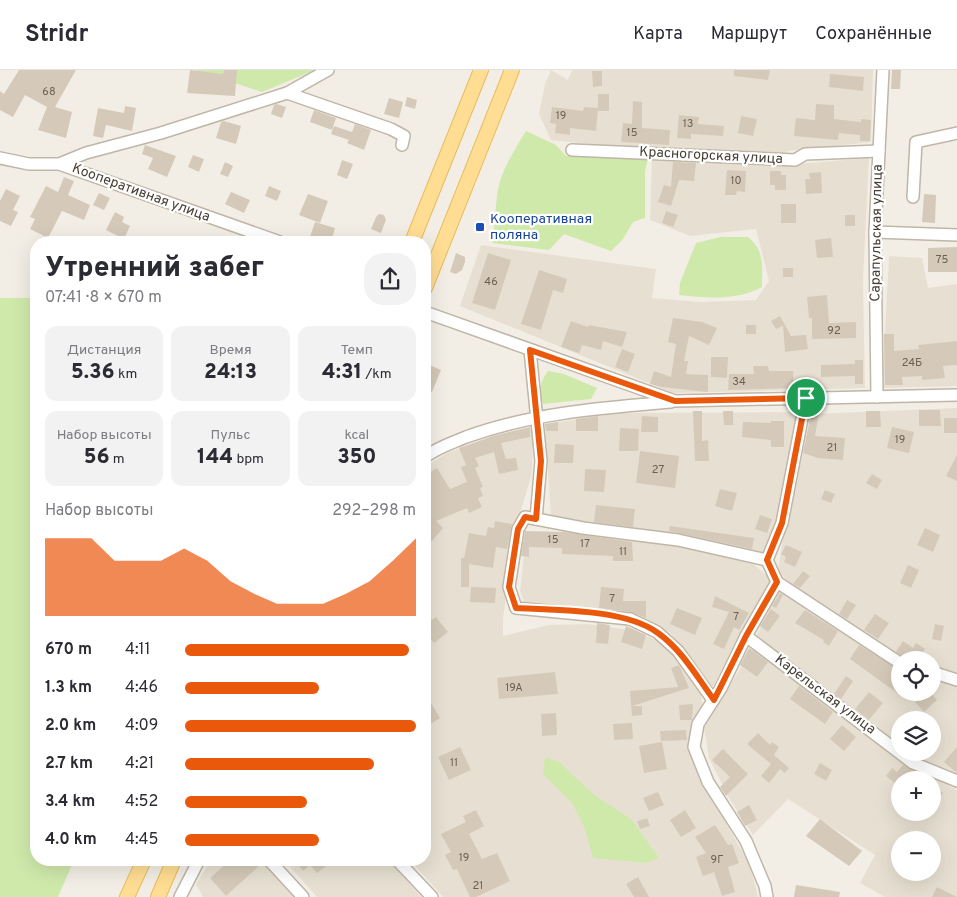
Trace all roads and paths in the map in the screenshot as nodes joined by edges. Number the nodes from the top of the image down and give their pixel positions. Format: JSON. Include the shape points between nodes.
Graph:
{"nodes":[{"id":1,"x":328,"y":70,"type":"edge"},
{"id":2,"x":481,"y":70,"type":"edge"},
{"id":3,"x":512,"y":70,"type":"edge"},
{"id":4,"x":883,"y":70,"type":"edge"},
{"id":5,"x":287,"y":93,"type":"junction"},
{"id":6,"x":957,"y":133,"type":"edge"},
{"id":7,"x":402,"y":145,"type":"dead end"},
{"id":8,"x":572,"y":150,"type":"dead end"},
{"id":9,"x":879,"y":151,"type":"junction"},
{"id":10,"x":0,"y":158,"type":"edge"},
{"id":11,"x":59,"y":164,"type":"junction"},
{"id":12,"x":914,"y":197,"type":"dead end"},
{"id":13,"x":874,"y":232,"type":"junction"},
{"id":14,"x":263,"y":236,"type":"edge"},
{"id":15,"x":414,"y":236,"type":"edge"},
{"id":16,"x":957,"y":236,"type":"edge"},
{"id":17,"x":431,"y":273,"type":"edge"},
{"id":18,"x":431,"y":314,"type":"edge"},
{"id":19,"x":530,"y":350,"type":"junction"},
{"id":20,"x":957,"y":395,"type":"edge"},
{"id":21,"x":877,"y":397,"type":"junction"},
{"id":22,"x":806,"y":398,"type":"junction"},
{"id":23,"x":675,"y":401,"type":"junction"},
{"id":24,"x":538,"y":418,"type":"junction"},
{"id":25,"x":431,"y":452,"type":"edge"},
{"id":26,"x":536,"y":519,"type":"junction"},
{"id":27,"x":767,"y":560,"type":"junction"},
{"id":28,"x":777,"y":582,"type":"junction"},
{"id":29,"x":746,"y":636,"type":"junction"},
{"id":30,"x":891,"y":657,"type":"edge"},
{"id":31,"x":941,"y":675,"type":"edge"},
{"id":32,"x":957,"y":680,"type":"edge"},
{"id":33,"x":714,"y":700,"type":"junction"},
{"id":34,"x":957,"y":781,"type":"edge"},
{"id":35,"x":141,"y":866,"type":"edge"},
{"id":36,"x":171,"y":866,"type":"edge"},
{"id":37,"x":196,"y":866,"type":"edge"},
{"id":38,"x":275,"y":866,"type":"edge"},
{"id":39,"x":403,"y":866,"type":"edge"},
{"id":40,"x":128,"y":897,"type":"edge"},
{"id":41,"x":158,"y":897,"type":"edge"},
{"id":42,"x":180,"y":897,"type":"edge"},
{"id":43,"x":303,"y":897,"type":"edge"},
{"id":44,"x":432,"y":897,"type":"edge"},
{"id":45,"x":767,"y":897,"type":"edge"}],
"edges":[{"from":1,"to":5,"type":"street"},
{"from":2,"to":15,"type":"main road"},
{"from":3,"to":17,"type":"main road"},
{"from":4,"to":9,"type":"street","name":"Сарапульская улица"},
{"from":5,"to":7,"type":"street","via":[[391,129],[404,136]]},
{"from":5,"to":11,"type":"street"},
{"from":6,"to":12,"type":"street","via":[[916,142]]},
{"from":8,"to":9,"type":"street","name":"Красногорская улица","via":[[795,160],[805,154]]},
{"from":9,"to":13,"type":"street","name":"Сарапульская улица"},
{"from":10,"to":11,"type":"street","name":"Кооперативная улица","via":[[29,164]]},
{"from":11,"to":14,"type":"street","name":"Кооперативная улица"},
{"from":13,"to":16,"type":"street"},
{"from":13,"to":21,"type":"street","name":"Сарапульская улица"},
{"from":18,"to":19,"type":"street"},
{"from":19,"to":23,"type":"street"},
{"from":19,"to":24,"type":"street"},
{"from":20,"to":21,"type":"street"},
{"from":21,"to":22,"type":"street"},
{"from":22,"to":23,"type":"street"},
{"from":22,"to":27,"type":"street","via":[[782,523]]},
{"from":23,"to":24,"type":"street","via":[[577,410]]},
{"from":24,"to":25,"type":"street","via":[[500,425]]},
{"from":24,"to":26,"type":"street","via":[[541,465]]},
{"from":26,"to":27,"type":"street","via":[[678,540]]},
{"from":26,"to":33,"type":"street","via":[[525,517],[518,529],[509,587],[516,608],[630,618],[657,632],[678,651]]},
{"from":27,"to":28,"type":"street"},
{"from":28,"to":29,"type":"street"},
{"from":28,"to":30,"type":"street"},
{"from":29,"to":33,"type":"street"},
{"from":29,"to":34,"type":"street","name":"Карельская улица","via":[[913,763]]},
{"from":31,"to":32,"type":"street"},
{"from":33,"to":45,"type":"street","via":[[698,724],[694,747],[708,782],[746,841]]},
{"from":35,"to":40,"type":"main road"},
{"from":36,"to":41,"type":"main road"},
{"from":37,"to":42,"type":"street"},
{"from":38,"to":43,"type":"street"},
{"from":39,"to":44,"type":"street"}]}
